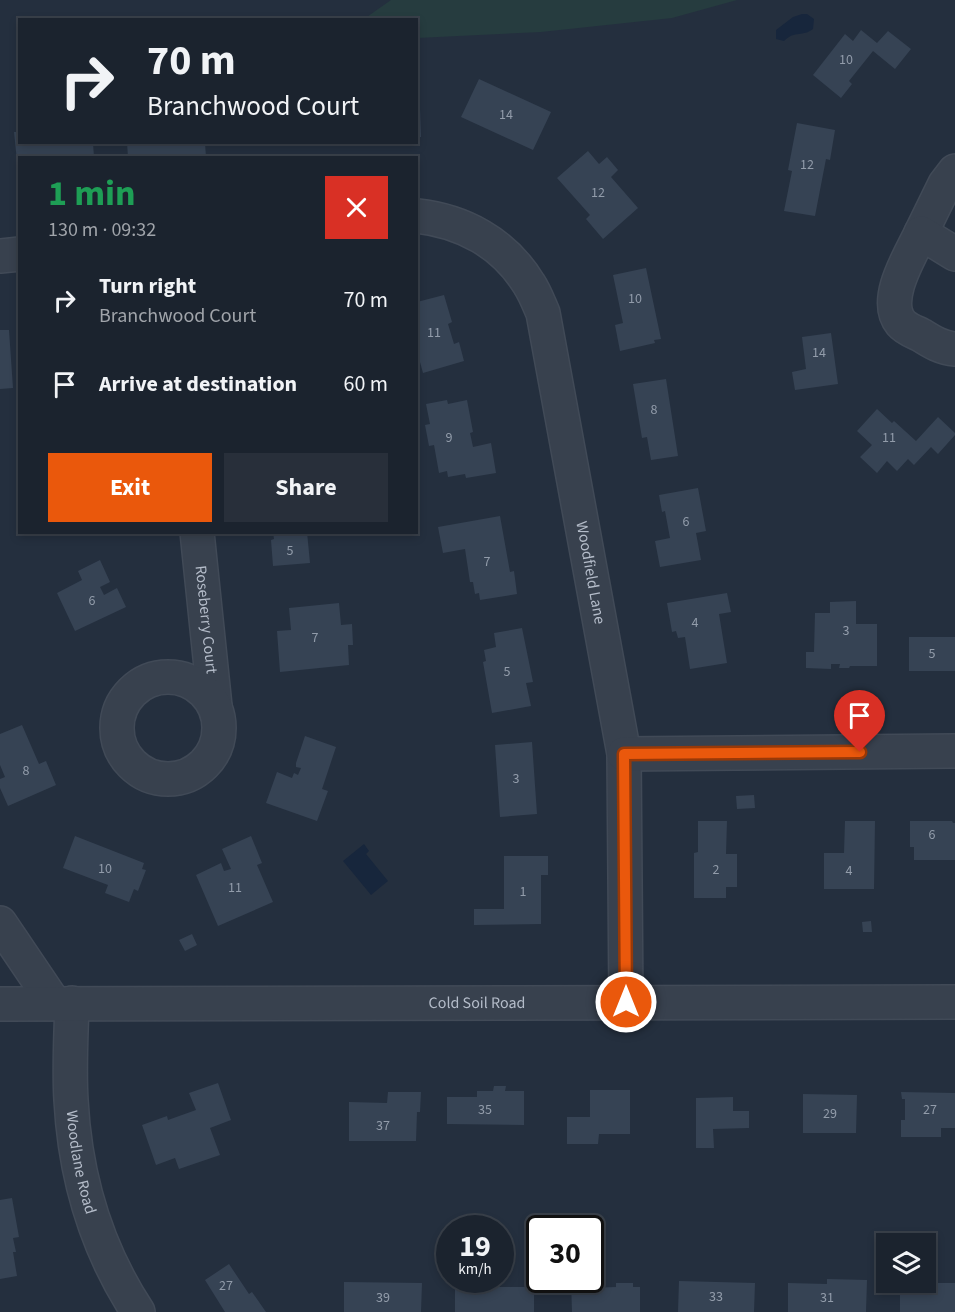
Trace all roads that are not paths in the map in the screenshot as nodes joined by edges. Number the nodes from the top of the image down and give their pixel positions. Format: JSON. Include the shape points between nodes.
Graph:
{"nodes":[{"id":1,"x":955,"y":171,"type":"edge"},
{"id":2,"x":418,"y":216,"type":"edge"},
{"id":3,"x":921,"y":232,"type":"junction"},
{"id":4,"x":18,"y":254,"type":"edge"},
{"id":5,"x":955,"y":254,"type":"edge"},
{"id":6,"x":0,"y":256,"type":"edge"},
{"id":7,"x":955,"y":349,"type":"edge"},
{"id":8,"x":197,"y":534,"type":"edge"},
{"id":9,"x":215,"y":706,"type":"dead end"},
{"id":10,"x":955,"y":751,"type":"edge"},
{"id":11,"x":624,"y":754,"type":"junction"},
{"id":12,"x":0,"y":923,"type":"edge"},
{"id":13,"x":626,"y":1002,"type":"junction"},
{"id":14,"x":955,"y":1002,"type":"edge"},
{"id":15,"x":63,"y":1003,"type":"junction"},
{"id":16,"x":0,"y":1004,"type":"edge"},
{"id":17,"x":138,"y":1312,"type":"edge"}],
"edges":[{"from":1,"to":3,"type":"street"},
{"from":2,"to":11,"type":"street","name":"Woodfield Lane","via":[[466,228],[492,243],[530,284],[543,313]]},
{"from":3,"to":5,"type":"street"},
{"from":3,"to":7,"type":"street","via":[[902,271],[895,313],[902,325],[936,344]]},
{"from":4,"to":6,"type":"street"},
{"from":8,"to":9,"type":"street","name":"Roseberry Court"},
{"from":10,"to":11,"type":"street"},
{"from":11,"to":13,"type":"street","name":"Woodfield Lane"},
{"from":12,"to":15,"type":"street"},
{"from":13,"to":14,"type":"street","name":"Cold Soil Road"},
{"from":13,"to":15,"type":"street","name":"Cold Soil Road"},
{"from":15,"to":16,"type":"street","name":"Cold Soil Road"},
{"from":15,"to":17,"type":"street","name":"Woodlane Road","via":[[74,1141],[83,1191],[102,1246]]}]}
